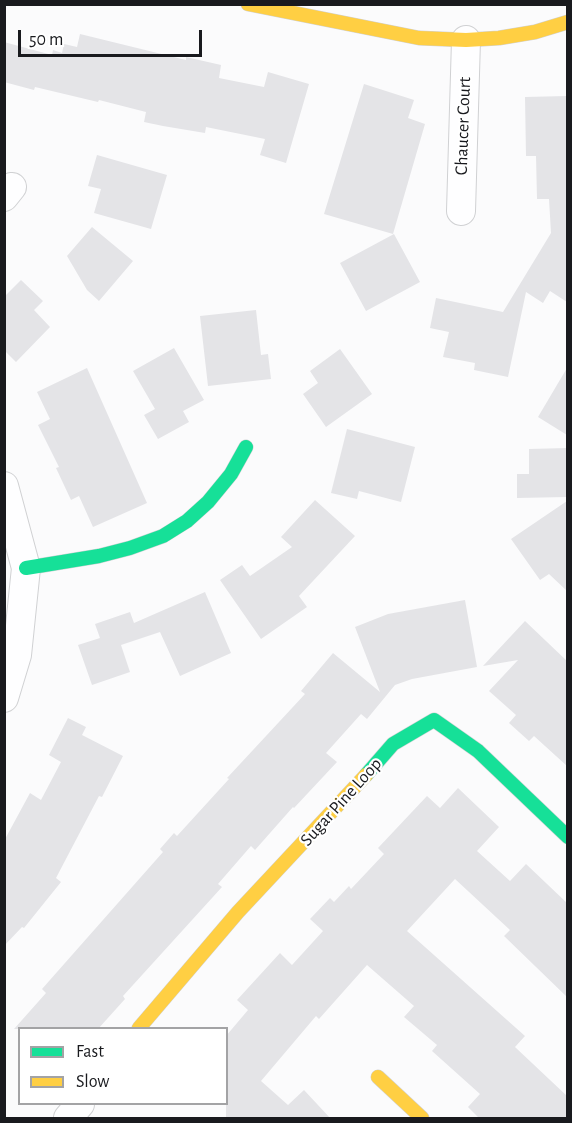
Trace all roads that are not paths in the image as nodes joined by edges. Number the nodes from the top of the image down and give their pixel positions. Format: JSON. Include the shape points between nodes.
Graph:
{"nodes":[{"id":1,"x":248,"y":4,"type":"edge"},
{"id":2,"x":290,"y":9,"type":"edge"},
{"id":3,"x":567,"y":22,"type":"edge"},
{"id":4,"x":465,"y":40,"type":"junction"},
{"id":5,"x":461,"y":211,"type":"dead end"},
{"id":6,"x":246,"y":447,"type":"dead end"},
{"id":7,"x":4,"y":486,"type":"edge"},
{"id":8,"x":26,"y":567,"type":"junction"},
{"id":9,"x":4,"y":698,"type":"edge"},
{"id":10,"x":567,"y":837,"type":"edge"},
{"id":11,"x":141,"y":1027,"type":"edge"},
{"id":12,"x":378,"y":1077,"type":"dead end"},
{"id":13,"x":79,"y":1105,"type":"edge"},
{"id":14,"x":68,"y":1119,"type":"edge"},
{"id":15,"x":422,"y":1119,"type":"edge"}],
"edges":[{"from":1,"to":2,"type":"street"},
{"from":2,"to":4,"type":"street","via":[[418,38]]},
{"from":3,"to":4,"type":"street","via":[[535,32]]},
{"from":4,"to":5,"type":"street","name":"Chaucer Court"},
{"from":6,"to":8,"type":"street","via":[[231,474],[208,502],[163,536],[99,556]]},
{"from":7,"to":8,"type":"street"},
{"from":8,"to":9,"type":"street","via":[[17,655]]},
{"from":10,"to":11,"type":"street","name":"Sugar Pine Loop","via":[[478,751],[434,720],[393,744],[238,912]]},
{"from":12,"to":15,"type":"street"},
{"from":13,"to":14,"type":"street"}]}
